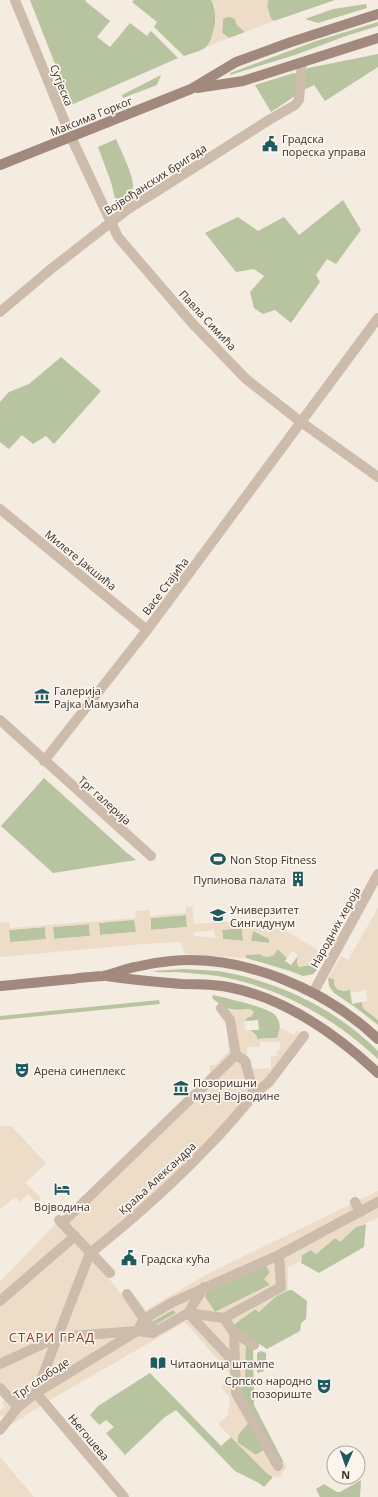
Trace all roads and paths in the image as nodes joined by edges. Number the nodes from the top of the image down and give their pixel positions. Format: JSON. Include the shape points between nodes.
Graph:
{"nodes":[{"id":1,"x":15,"y":0,"type":"edge"},
{"id":2,"x":378,"y":14,"type":"edge"},
{"id":3,"x":378,"y":38,"type":"edge"},
{"id":4,"x":302,"y":62,"type":"junction"},
{"id":5,"x":191,"y":89,"type":"junction"},
{"id":6,"x":71,"y":138,"type":"junction"},
{"id":7,"x":0,"y":165,"type":"edge"},
{"id":8,"x":110,"y":222,"type":"junction"},
{"id":9,"x":0,"y":312,"type":"edge"},
{"id":10,"x":378,"y":318,"type":"edge"},
{"id":11,"x":301,"y":422,"type":"junction"},
{"id":12,"x":378,"y":477,"type":"edge"},
{"id":13,"x":0,"y":509,"type":"edge"},
{"id":14,"x":147,"y":630,"type":"junction"},
{"id":15,"x":0,"y":720,"type":"edge"},
{"id":16,"x":44,"y":761,"type":"junction"},
{"id":17,"x":150,"y":856,"type":"dead end"},
{"id":18,"x":378,"y":874,"type":"edge"},
{"id":19,"x":103,"y":976,"type":"junction"},
{"id":20,"x":0,"y":986,"type":"edge"},
{"id":21,"x":312,"y":993,"type":"junction"},
{"id":22,"x":221,"y":1008,"type":"dead end"},
{"id":23,"x":304,"y":1036,"type":"dead end"},
{"id":24,"x":378,"y":1039,"type":"edge"},
{"id":25,"x":236,"y":1055,"type":"junction"},
{"id":26,"x":378,"y":1073,"type":"edge"},
{"id":27,"x":254,"y":1094,"type":"junction"},
{"id":28,"x":355,"y":1202,"type":"dead end"},
{"id":29,"x":377,"y":1206,"type":"edge"},
{"id":30,"x":360,"y":1212,"type":"junction"},
{"id":31,"x":75,"y":1236,"type":"junction"},
{"id":32,"x":90,"y":1253,"type":"junction"},
{"id":33,"x":279,"y":1255,"type":"junction"},
{"id":34,"x":110,"y":1273,"type":"dead end"},
{"id":35,"x":204,"y":1287,"type":"junction"},
{"id":36,"x":127,"y":1294,"type":"dead end"},
{"id":37,"x":0,"y":1301,"type":"edge"},
{"id":38,"x":185,"y":1315,"type":"junction"},
{"id":39,"x":224,"y":1318,"type":"junction"},
{"id":40,"x":144,"y":1319,"type":"junction"},
{"id":41,"x":137,"y":1331,"type":"junction"},
{"id":42,"x":156,"y":1331,"type":"junction"},
{"id":43,"x":234,"y":1333,"type":"junction"},
{"id":44,"x":58,"y":1337,"type":"junction"},
{"id":45,"x":254,"y":1344,"type":"dead end"},
{"id":46,"x":235,"y":1363,"type":"junction"},
{"id":47,"x":0,"y":1364,"type":"edge"},
{"id":48,"x":0,"y":1388,"type":"edge"},
{"id":49,"x":36,"y":1393,"type":"junction"},
{"id":50,"x":18,"y":1407,"type":"junction"},
{"id":51,"x":2,"y":1428,"type":"edge"},
{"id":52,"x":278,"y":1466,"type":"dead end"},
{"id":53,"x":124,"y":1497,"type":"edge"}],
"edges":[{"from":1,"to":6,"type":"street","name":"Сутјеска"},
{"from":2,"to":5,"type":"main road","name":"Максима Горког","via":[[236,62]]},
{"from":3,"to":4,"type":"main road","name":"Максима Горког"},
{"from":4,"to":5,"type":"main road","name":"Максима Горког","via":[[243,81]]},
{"from":4,"to":8,"type":"street","name":"Војвођанских бригада","via":[[299,100],[295,105],[128,208]]},
{"from":5,"to":6,"type":"main road","name":"Максима Горког"},
{"from":6,"to":7,"type":"main road","name":"Максима Горког"},
{"from":6,"to":8,"type":"street","name":"Сутјеска"},
{"from":8,"to":9,"type":"street","name":"Војвођанских бригада"},
{"from":8,"to":11,"type":"street","name":"Павла Симића","via":[[118,237],[197,328],[246,379]]},
{"from":10,"to":11,"type":"street","name":"Васе Стајића"},
{"from":11,"to":12,"type":"street"},
{"from":11,"to":14,"type":"street","name":"Васе Стајића"},
{"from":13,"to":14,"type":"street","name":"Милете Јакшића"},
{"from":14,"to":16,"type":"street","name":"Васе Стајића"},
{"from":15,"to":16,"type":"street","name":"Трг галерија"},
{"from":16,"to":17,"type":"street","name":"Трг галерија"},
{"from":18,"to":21,"type":"street","name":"Народних хероја"},
{"from":19,"to":20,"type":"main road"},
{"from":19,"to":21,"type":"main road","via":[[136,966],[173,960],[196,960],[247,968],[290,982]]},
{"from":19,"to":26,"type":"main road","via":[[246,991],[295,1012],[321,1027],[348,1046]]},
{"from":21,"to":24,"type":"main road","via":[[345,1012]]},
{"from":22,"to":25,"type":"street","via":[[230,1020]]},
{"from":23,"to":27,"type":"street","name":"Краља Александра","via":[[269,1082]]},
{"from":25,"to":27,"type":"street","via":[[244,1061]]},
{"from":25,"to":31,"type":"street","via":[[62,1221]]},
{"from":27,"to":32,"type":"street","name":"Краља Александра","via":[[177,1181]]},
{"from":28,"to":30,"type":"street"},
{"from":29,"to":30,"type":"street","name":"Трг слободе"},
{"from":30,"to":33,"type":"street","name":"Трг слободе"},
{"from":31,"to":32,"type":"street"},
{"from":31,"to":37,"type":"street"},
{"from":32,"to":34,"type":"street"},
{"from":32,"to":44,"type":"street"},
{"from":33,"to":35,"type":"street","name":"Трг слободе"},
{"from":33,"to":39,"type":"street","via":[[281,1287]]},
{"from":35,"to":38,"type":"street"},
{"from":35,"to":40,"type":"street","name":"Трг слободе"},
{"from":36,"to":40,"type":"street"},
{"from":38,"to":39,"type":"street"},
{"from":38,"to":42,"type":"street"},
{"from":38,"to":46,"type":"street"},
{"from":39,"to":43,"type":"street"},
{"from":40,"to":41,"type":"street","name":"Трг слободе"},
{"from":40,"to":42,"type":"street"},
{"from":41,"to":42,"type":"street"},
{"from":41,"to":44,"type":"street"},
{"from":41,"to":49,"type":"street","name":"Трг слободе"},
{"from":43,"to":45,"type":"street"},
{"from":43,"to":46,"type":"street"},
{"from":44,"to":47,"type":"street"},
{"from":44,"to":49,"type":"street"},
{"from":46,"to":52,"type":"street","via":[[236,1393]]},
{"from":48,"to":50,"type":"street"},
{"from":49,"to":50,"type":"street","name":"Трг слободе"},
{"from":49,"to":53,"type":"street","name":"Његошева"},
{"from":50,"to":51,"type":"street","name":"Трг слободе"}]}
